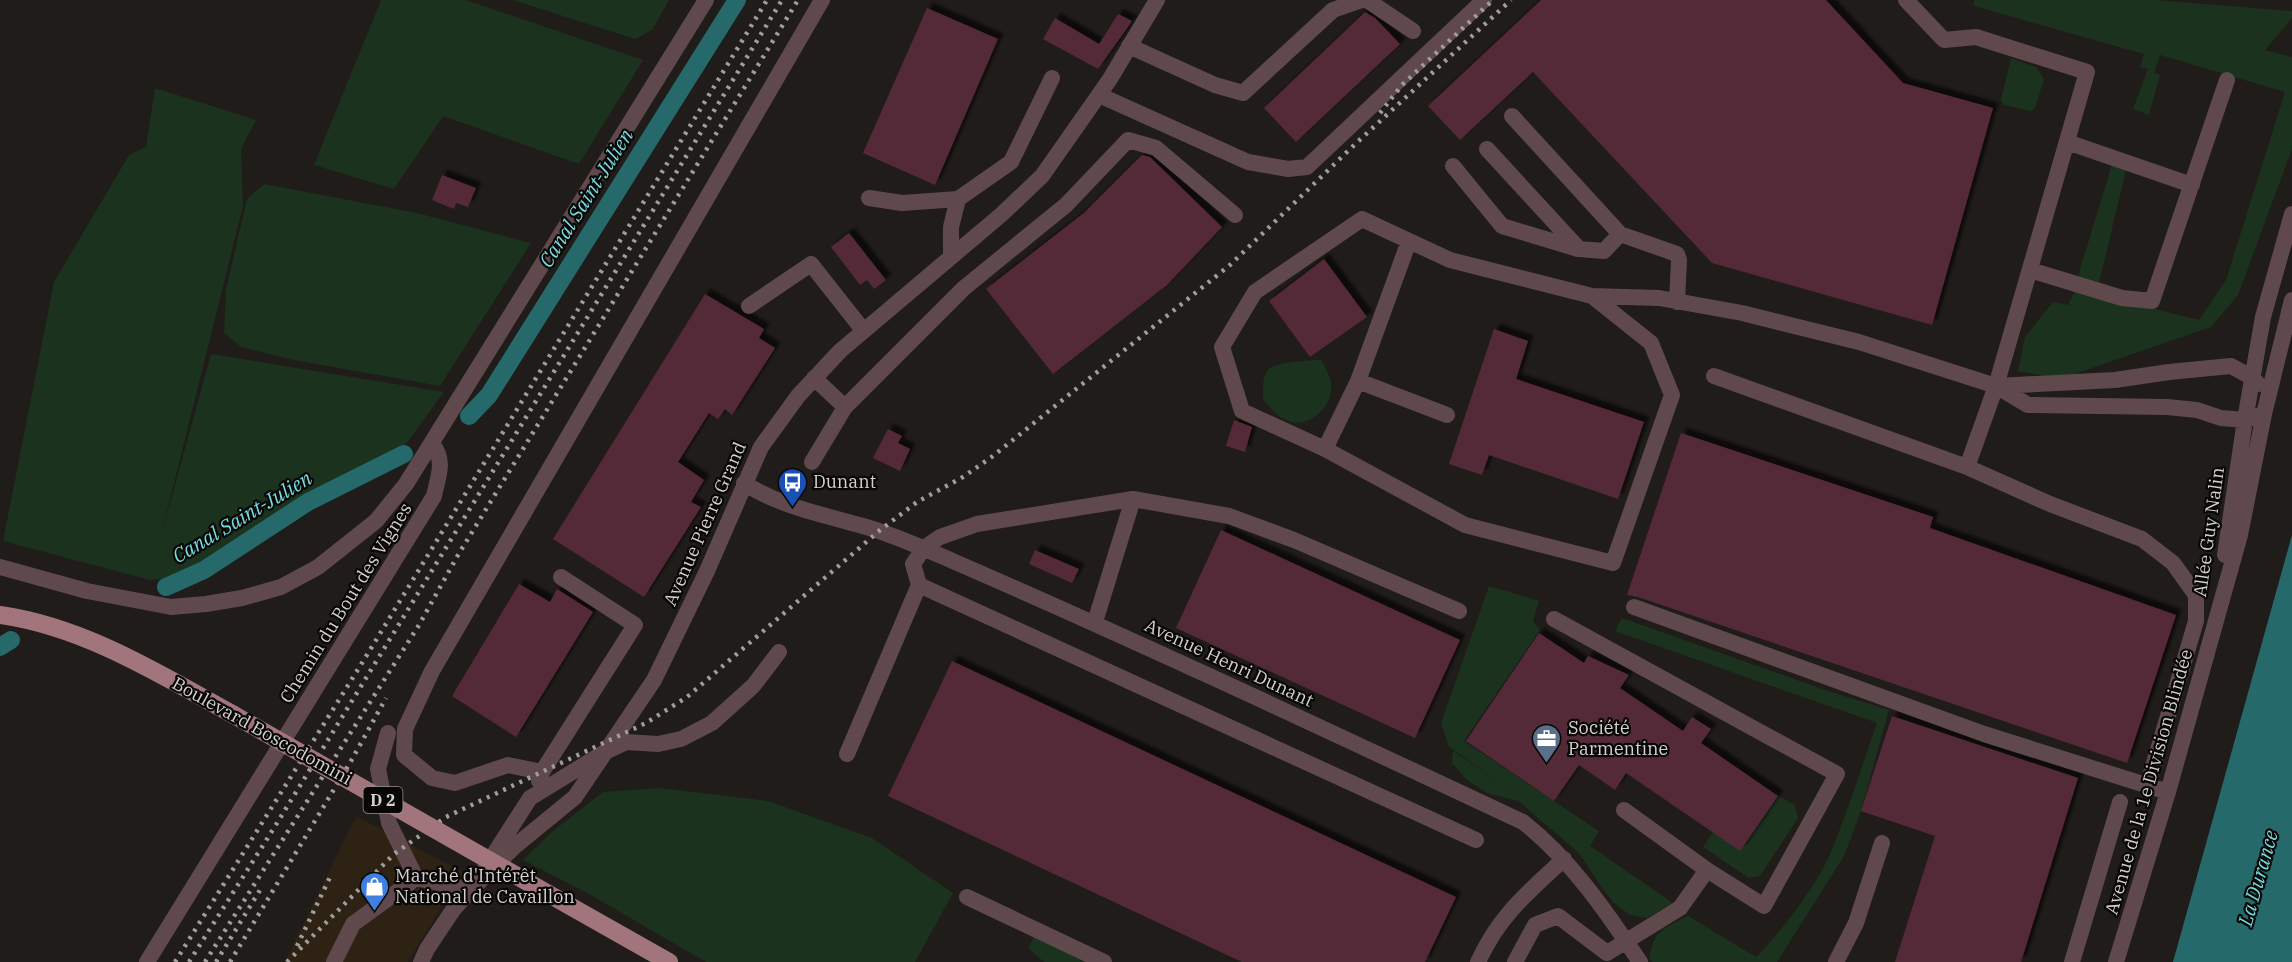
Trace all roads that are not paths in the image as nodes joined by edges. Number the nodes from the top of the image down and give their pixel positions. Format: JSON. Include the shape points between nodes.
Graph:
{"nodes":[{"id":1,"x":706,"y":0,"type":"edge"},
{"id":2,"x":822,"y":0,"type":"edge"},
{"id":3,"x":1362,"y":0,"type":"edge"},
{"id":4,"x":1367,"y":0,"type":"edge"},
{"id":5,"x":1484,"y":0,"type":"edge"},
{"id":6,"x":1906,"y":0,"type":"edge"},
{"id":7,"x":1150,"y":3,"type":"edge"},
{"id":8,"x":1413,"y":31,"type":"dead end"},
{"id":9,"x":1129,"y":45,"type":"junction"},
{"id":10,"x":1053,"y":78,"type":"dead end"},
{"id":11,"x":2227,"y":80,"type":"dead end"},
{"id":12,"x":1099,"y":94,"type":"junction"},
{"id":13,"x":1512,"y":116,"type":"dead end"},
{"id":14,"x":2067,"y":142,"type":"junction"},
{"id":15,"x":1487,"y":149,"type":"dead end"},
{"id":16,"x":1453,"y":166,"type":"dead end"},
{"id":17,"x":2192,"y":185,"type":"junction"},
{"id":18,"x":868,"y":198,"type":"dead end"},
{"id":19,"x":958,"y":199,"type":"junction"},
{"id":20,"x":2292,"y":214,"type":"edge"},
{"id":21,"x":1234,"y":215,"type":"dead end"},
{"id":22,"x":1620,"y":234,"type":"junction"},
{"id":23,"x":1409,"y":241,"type":"junction"},
{"id":24,"x":1579,"y":249,"type":"junction"},
{"id":25,"x":951,"y":256,"type":"junction"},
{"id":26,"x":2030,"y":270,"type":"junction"},
{"id":27,"x":1592,"y":296,"type":"junction"},
{"id":28,"x":2292,"y":300,"type":"edge"},
{"id":29,"x":1677,"y":302,"type":"junction"},
{"id":30,"x":749,"y":306,"type":"dead end"},
{"id":31,"x":864,"y":330,"type":"junction"},
{"id":32,"x":2260,"y":333,"type":"junction"},
{"id":33,"x":2231,"y":366,"type":"junction"},
{"id":34,"x":1714,"y":376,"type":"dead end"},
{"id":35,"x":814,"y":378,"type":"junction"},
{"id":36,"x":2253,"y":378,"type":"junction"},
{"id":37,"x":1358,"y":381,"type":"junction"},
{"id":38,"x":1996,"y":386,"type":"junction"},
{"id":39,"x":2268,"y":397,"type":"junction"},
{"id":40,"x":845,"y":407,"type":"junction"},
{"id":41,"x":2264,"y":414,"type":"junction"},
{"id":42,"x":1447,"y":415,"type":"dead end"},
{"id":43,"x":2221,"y":418,"type":"junction"},
{"id":44,"x":2245,"y":420,"type":"junction"},
{"id":45,"x":432,"y":444,"type":"junction"},
{"id":46,"x":1325,"y":449,"type":"junction"},
{"id":47,"x":2240,"y":453,"type":"junction"},
{"id":48,"x":812,"y":462,"type":"dead end"},
{"id":49,"x":1967,"y":467,"type":"junction"},
{"id":50,"x":744,"y":483,"type":"junction"},
{"id":51,"x":1133,"y":499,"type":"junction"},
{"id":52,"x":924,"y":548,"type":"junction"},
{"id":53,"x":0,"y":567,"type":"edge"},
{"id":54,"x":561,"y":577,"type":"dead end"},
{"id":55,"x":919,"y":585,"type":"junction"},
{"id":56,"x":1634,"y":606,"type":"dead end"},
{"id":57,"x":1460,"y":611,"type":"dead end"},
{"id":58,"x":2218,"y":613,"type":"junction"},
{"id":59,"x":0,"y":615,"type":"edge"},
{"id":60,"x":1554,"y":619,"type":"dead end"},
{"id":61,"x":1095,"y":622,"type":"junction"},
{"id":62,"x":779,"y":652,"type":"dead end"},
{"id":63,"x":388,"y":733,"type":"dead end"},
{"id":64,"x":605,"y":752,"type":"junction"},
{"id":65,"x":847,"y":754,"type":"dead end"},
{"id":66,"x":542,"y":772,"type":"junction"},
{"id":67,"x":2147,"y":787,"type":"junction"},
{"id":68,"x":2168,"y":792,"type":"junction"},
{"id":69,"x":530,"y":798,"type":"junction"},
{"id":70,"x":2120,"y":802,"type":"dead end"},
{"id":71,"x":1624,"y":810,"type":"dead end"},
{"id":72,"x":1476,"y":840,"type":"dead end"},
{"id":73,"x":1882,"y":843,"type":"dead end"},
{"id":74,"x":1564,"y":859,"type":"junction"},
{"id":75,"x":1707,"y":870,"type":"junction"},
{"id":76,"x":416,"y":878,"type":"junction"},
{"id":77,"x":471,"y":890,"type":"junction"},
{"id":78,"x":967,"y":897,"type":"dead end"},
{"id":79,"x":1626,"y":942,"type":"junction"},
{"id":80,"x":147,"y":962,"type":"edge"},
{"id":81,"x":334,"y":962,"type":"edge"},
{"id":82,"x":421,"y":962,"type":"edge"},
{"id":83,"x":669,"y":962,"type":"edge"},
{"id":84,"x":1104,"y":962,"type":"edge"},
{"id":85,"x":1478,"y":962,"type":"edge"},
{"id":86,"x":1515,"y":962,"type":"edge"},
{"id":87,"x":1640,"y":962,"type":"edge"},
{"id":88,"x":1836,"y":962,"type":"edge"},
{"id":89,"x":2072,"y":962,"type":"edge"},
{"id":90,"x":2116,"y":962,"type":"edge"}],
"edges":[{"from":1,"to":45,"type":"street"},
{"from":2,"to":66,"type":"street","via":[[432,671],[405,729],[404,755],[432,778],[455,783],[508,765]]},
{"from":3,"to":9,"type":"street","via":[[1333,10],[1243,93],[1215,85]]},
{"from":4,"to":8,"type":"street"},
{"from":5,"to":12,"type":"street","via":[[1307,167],[1287,169],[1248,162]]},
{"from":6,"to":14,"type":"street","via":[[1944,40],[1976,37],[2087,72]]},
{"from":7,"to":9,"type":"street","name":"Avenue Pierre Grand"},
{"from":9,"to":12,"type":"street","name":"Avenue Pierre Grand"},
{"from":10,"to":19,"type":"street","via":[[1011,162]]},
{"from":11,"to":17,"type":"street"},
{"from":12,"to":25,"type":"street","name":"Avenue Pierre Grand","via":[[1042,176]]},
{"from":13,"to":22,"type":"street"},
{"from":14,"to":17,"type":"street"},
{"from":14,"to":26,"type":"street"},
{"from":15,"to":24,"type":"street"},
{"from":16,"to":24,"type":"street","via":[[1502,226]]},
{"from":17,"to":26,"type":"street","via":[[2152,301],[2122,298]]},
{"from":18,"to":19,"type":"street","via":[[902,204]]},
{"from":19,"to":25,"type":"street","via":[[951,227]]},
{"from":20,"to":32,"type":"street","name":"Allée Guy Nalin"},
{"from":21,"to":40,"type":"street","via":[[1156,148],[1128,140],[1066,205],[964,288]]},
{"from":22,"to":24,"type":"street","via":[[1604,251]]},
{"from":22,"to":29,"type":"street","via":[[1677,254]]},
{"from":23,"to":27,"type":"street","via":[[1450,260]]},
{"from":23,"to":37,"type":"street"},
{"from":23,"to":46,"type":"street","via":[[1362,219],[1255,292],[1222,347],[1242,411]]},
{"from":25,"to":31,"type":"street","name":"Avenue Pierre Grand"},
{"from":26,"to":38,"type":"street"},
{"from":27,"to":29,"type":"street"},
{"from":27,"to":46,"type":"street","via":[[1651,343],[1672,395],[1613,563],[1465,525]]},
{"from":28,"to":39,"type":"street","name":"Allée Guy Nalin"},
{"from":29,"to":38,"type":"street","via":[[1742,313],[1859,342]]},
{"from":30,"to":31,"type":"street","via":[[811,264]]},
{"from":31,"to":35,"type":"street","name":"Avenue Pierre Grand"},
{"from":32,"to":33,"type":"street"},
{"from":32,"to":36,"type":"street","name":"Allée Guy Nalin"},
{"from":33,"to":36,"type":"street"},
{"from":33,"to":38,"type":"street","via":[[2115,380]]},
{"from":34,"to":49,"type":"street"},
{"from":35,"to":40,"type":"street"},
{"from":35,"to":50,"type":"street","name":"Avenue Pierre Grand","via":[[761,447]]},
{"from":36,"to":39,"type":"street"},
{"from":36,"to":44,"type":"street","name":"Allée Guy Nalin"},
{"from":37,"to":42,"type":"street"},
{"from":37,"to":46,"type":"street"},
{"from":38,"to":43,"type":"street","via":[[2028,405],[2167,407],[2197,410]]},
{"from":38,"to":49,"type":"street"},
{"from":39,"to":41,"type":"street","name":"Allée Guy Nalin"},
{"from":40,"to":48,"type":"street"},
{"from":41,"to":44,"type":"street"},
{"from":41,"to":58,"type":"street","name":"Allée Guy Nalin","via":[[2240,536]]},
{"from":43,"to":44,"type":"street"},
{"from":43,"to":47,"type":"street"},
{"from":44,"to":47,"type":"street","name":"Allée Guy Nalin"},
{"from":45,"to":53,"type":"street","via":[[376,521],[318,567],[281,587],[206,604],[171,607],[87,591]]},
{"from":45,"to":80,"type":"street","name":"Chemin du Bout des Vignes","via":[[441,463],[434,496]]},
{"from":47,"to":58,"type":"street","name":"Allée Guy Nalin"},
{"from":49,"to":67,"type":"street","via":[[2142,539],[2174,563],[2196,595],[2196,621]]},
{"from":50,"to":52,"type":"street","name":"Avenue Henri Dunant","via":[[792,507],[870,528]]},
{"from":50,"to":64,"type":"street","name":"Avenue Pierre Grand","via":[[654,680]]},
{"from":51,"to":52,"type":"street","via":[[976,524],[940,537]]},
{"from":51,"to":57,"type":"street","via":[[1229,516]]},
{"from":51,"to":61,"type":"street"},
{"from":52,"to":55,"type":"street","via":[[914,564]]},
{"from":52,"to":61,"type":"street","name":"Avenue Henri Dunant"},
{"from":54,"to":66,"type":"street","via":[[635,625]]},
{"from":55,"to":65,"type":"street"},
{"from":55,"to":72,"type":"street"},
{"from":56,"to":67,"type":"street","via":[[1984,734]]},
{"from":58,"to":68,"type":"street","name":"Avenue de la 1e Division Blindée"},
{"from":59,"to":83,"type":"main road","name":"Boulevard Boscodomini","number":"D 2","bridge":true,"via":[[90,641],[148,667]]},
{"from":60,"to":75,"type":"street","via":[[1837,774],[1764,906]]},
{"from":61,"to":74,"type":"street","name":"Avenue Henri Dunant","via":[[1523,822]]},
{"from":62,"to":64,"type":"street","via":[[753,686],[712,723],[681,739],[658,744],[626,742]]},
{"from":63,"to":76,"type":"street","via":[[378,770],[389,823]]},
{"from":64,"to":69,"type":"street"},
{"from":64,"to":77,"type":"street","name":"Avenue Pierre Grand","via":[[575,797],[514,847]]},
{"from":66,"to":69,"type":"street"},
{"from":67,"to":68,"type":"street"},
{"from":68,"to":90,"type":"street","name":"Avenue de la 1e Division Blindée"},
{"from":69,"to":77,"type":"street"},
{"from":70,"to":89,"type":"street"},
{"from":71,"to":75,"type":"street"},
{"from":73,"to":88,"type":"street","via":[[1856,923]]},
{"from":74,"to":79,"type":"street","name":"Avenue Henri Dunant"},
{"from":74,"to":85,"type":"street","via":[[1496,927]]},
{"from":75,"to":79,"type":"street","via":[[1680,908]]},
{"from":76,"to":77,"type":"street"},
{"from":76,"to":81,"type":"street","via":[[353,924]]},
{"from":77,"to":82,"type":"street","name":"Avenue Pierre Grand","via":[[453,910]]},
{"from":78,"to":84,"type":"street"},
{"from":79,"to":86,"type":"street","via":[[1607,953],[1558,916],[1535,926]]},
{"from":79,"to":87,"type":"street","name":"Avenue Henri Dunant"}]}
